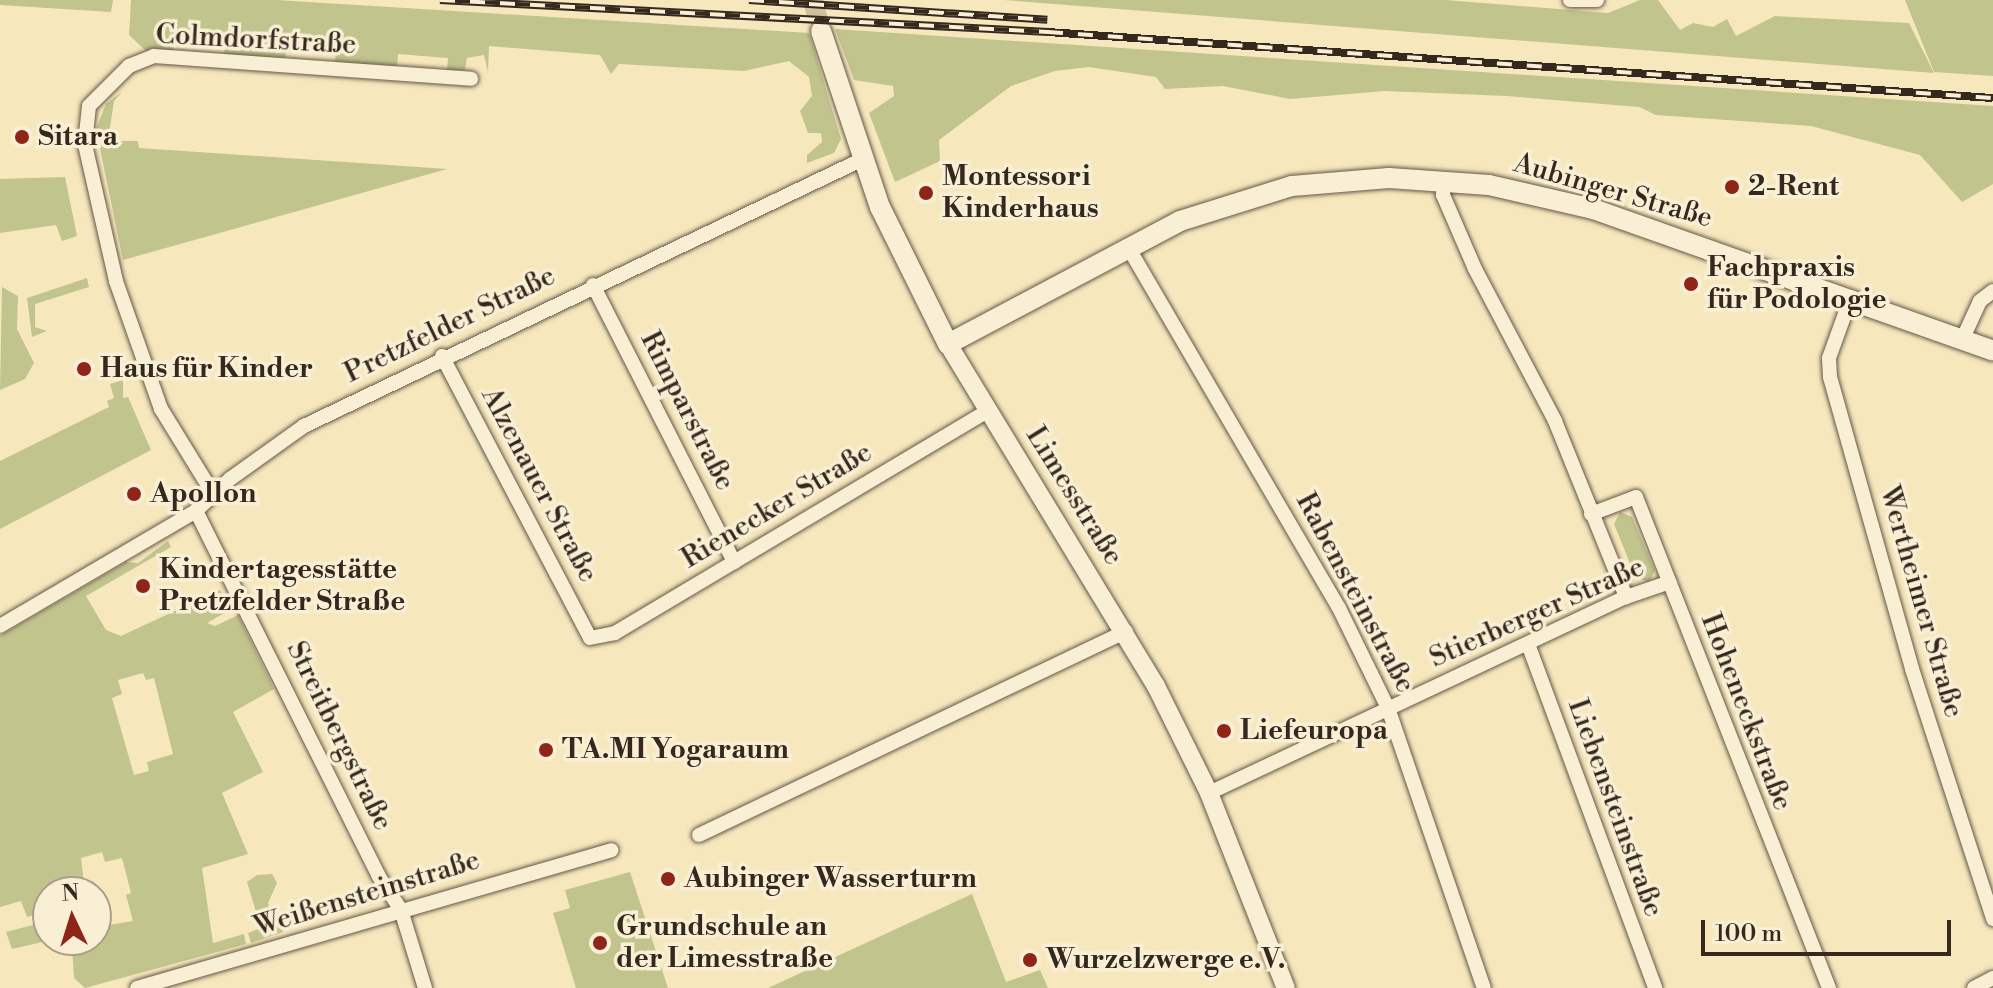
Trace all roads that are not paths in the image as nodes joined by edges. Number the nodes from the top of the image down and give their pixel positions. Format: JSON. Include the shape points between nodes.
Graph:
{"nodes":[{"id":1,"x":1570,"y":0,"type":"edge"},
{"id":2,"x":1595,"y":1,"type":"edge"},
{"id":3,"x":821,"y":31,"type":"tunnel mouth"},
{"id":4,"x":471,"y":79,"type":"dead end"},
{"id":5,"x":863,"y":159,"type":"junction"},
{"id":6,"x":1444,"y":179,"type":"junction"},
{"id":7,"x":1128,"y":247,"type":"junction"},
{"id":8,"x":593,"y":285,"type":"junction"},
{"id":9,"x":1993,"y":291,"type":"edge"},
{"id":10,"x":1851,"y":297,"type":"junction"},
{"id":11,"x":1963,"y":338,"type":"junction"},
{"id":12,"x":948,"y":344,"type":"junction"},
{"id":13,"x":1993,"y":351,"type":"edge"},
{"id":14,"x":442,"y":356,"type":"junction"},
{"id":15,"x":988,"y":411,"type":"junction"},
{"id":16,"x":214,"y":495,"type":"junction"},
{"id":17,"x":196,"y":511,"type":"junction"},
{"id":18,"x":1591,"y":514,"type":"junction"},
{"id":19,"x":734,"y":562,"type":"junction"},
{"id":20,"x":1670,"y":582,"type":"junction"},
{"id":21,"x":1626,"y":597,"type":"junction"},
{"id":22,"x":0,"y":626,"type":"edge"},
{"id":23,"x":1126,"y":631,"type":"junction"},
{"id":24,"x":590,"y":638,"type":"joint"},
{"id":25,"x":1528,"y":644,"type":"junction"},
{"id":26,"x":1388,"y":708,"type":"junction"},
{"id":27,"x":1209,"y":793,"type":"junction"},
{"id":28,"x":699,"y":835,"type":"dead end"},
{"id":29,"x":611,"y":850,"type":"dead end"},
{"id":30,"x":401,"y":910,"type":"junction"},
{"id":31,"x":1993,"y":919,"type":"edge"},
{"id":32,"x":189,"y":973,"type":"junction"},
{"id":33,"x":1993,"y":978,"type":"edge"},
{"id":34,"x":1284,"y":987,"type":"edge"},
{"id":35,"x":137,"y":988,"type":"edge"},
{"id":36,"x":194,"y":988,"type":"edge"},
{"id":37,"x":425,"y":988,"type":"edge"},
{"id":38,"x":1484,"y":988,"type":"edge"},
{"id":39,"x":1655,"y":988,"type":"edge"},
{"id":40,"x":1829,"y":988,"type":"edge"},
{"id":41,"x":1974,"y":988,"type":"edge"}],
"edges":[{"from":1,"to":2,"type":"street"},
{"from":3,"to":5,"type":"main road","name":"Limesstraße"},
{"from":4,"to":16,"type":"street","name":"Colmdorfstraße","via":[[159,56],[129,66],[89,106],[85,144],[116,281],[161,409]]},
{"from":5,"to":8,"type":"street","name":"Pretzfelder Straße"},
{"from":5,"to":12,"type":"main road","name":"Limesstraße","via":[[900,254]]},
{"from":6,"to":7,"type":"main road","name":"Aubinger Straße","via":[[1292,186],[1180,221]]},
{"from":6,"to":10,"type":"main road","name":"Aubinger Straße","via":[[1593,209]]},
{"from":6,"to":18,"type":"street","via":[[1443,195],[1470,257],[1555,421]]},
{"from":7,"to":12,"type":"main road","name":"Aubinger Straße"},
{"from":7,"to":26,"type":"street","name":"Rabensteinstraße","via":[[1339,608]]},
{"from":8,"to":14,"type":"street","name":"Pretzfelder Straße"},
{"from":8,"to":19,"type":"street","name":"Rimparstraße"},
{"from":9,"to":11,"type":"street","via":[[1980,301]]},
{"from":10,"to":11,"type":"main road","name":"Aubinger Straße"},
{"from":10,"to":31,"type":"street","name":"Wertheimer Straße","via":[[1829,358],[1830,377],[1912,669]]},
{"from":11,"to":13,"type":"main road","name":"Aubinger Straße"},
{"from":12,"to":15,"type":"street","name":"Limesstraße"},
{"from":14,"to":16,"type":"street","name":"Pretzfelder Straße","via":[[304,426]]},
{"from":14,"to":24,"type":"street","name":"Alzenauer Straße"},
{"from":15,"to":19,"type":"street","name":"Rienecker Straße"},
{"from":15,"to":23,"type":"street","name":"Limesstraße"},
{"from":16,"to":17,"type":"street","name":"Pretzfelder Straße"},
{"from":17,"to":22,"type":"street","name":"Pretzfelder Straße"},
{"from":17,"to":30,"type":"street","name":"Streitbergstraße","via":[[378,875]]},
{"from":18,"to":20,"type":"street","name":"Hoheneckstraße","via":[[1636,497]]},
{"from":18,"to":21,"type":"street"},
{"from":19,"to":24,"type":"street","name":"Rienecker Straße","via":[[615,633]]},
{"from":20,"to":21,"type":"street","name":"Stierberger Straße"},
{"from":20,"to":40,"type":"street","name":"Hoheneckstraße"},
{"from":21,"to":25,"type":"street","name":"Stierberger Straße"},
{"from":23,"to":27,"type":"street","name":"Limesstraße"},
{"from":23,"to":28,"type":"street"},
{"from":25,"to":26,"type":"street","name":"Stierberger Straße"},
{"from":25,"to":39,"type":"street","name":"Liebensteinstraße"},
{"from":26,"to":27,"type":"street","name":"Stierberger Straße"},
{"from":26,"to":38,"type":"street","name":"Rabensteinstraße"},
{"from":27,"to":34,"type":"street","name":"Limesstraße"},
{"from":29,"to":30,"type":"street","name":"Weißensteinstraße"},
{"from":30,"to":32,"type":"street","name":"Weißensteinstraße"},
{"from":30,"to":37,"type":"street","name":"Streitbergstraße"},
{"from":32,"to":35,"type":"street","name":"Weißensteinstraße"},
{"from":32,"to":36,"type":"street"},
{"from":33,"to":41,"type":"street"}]}
